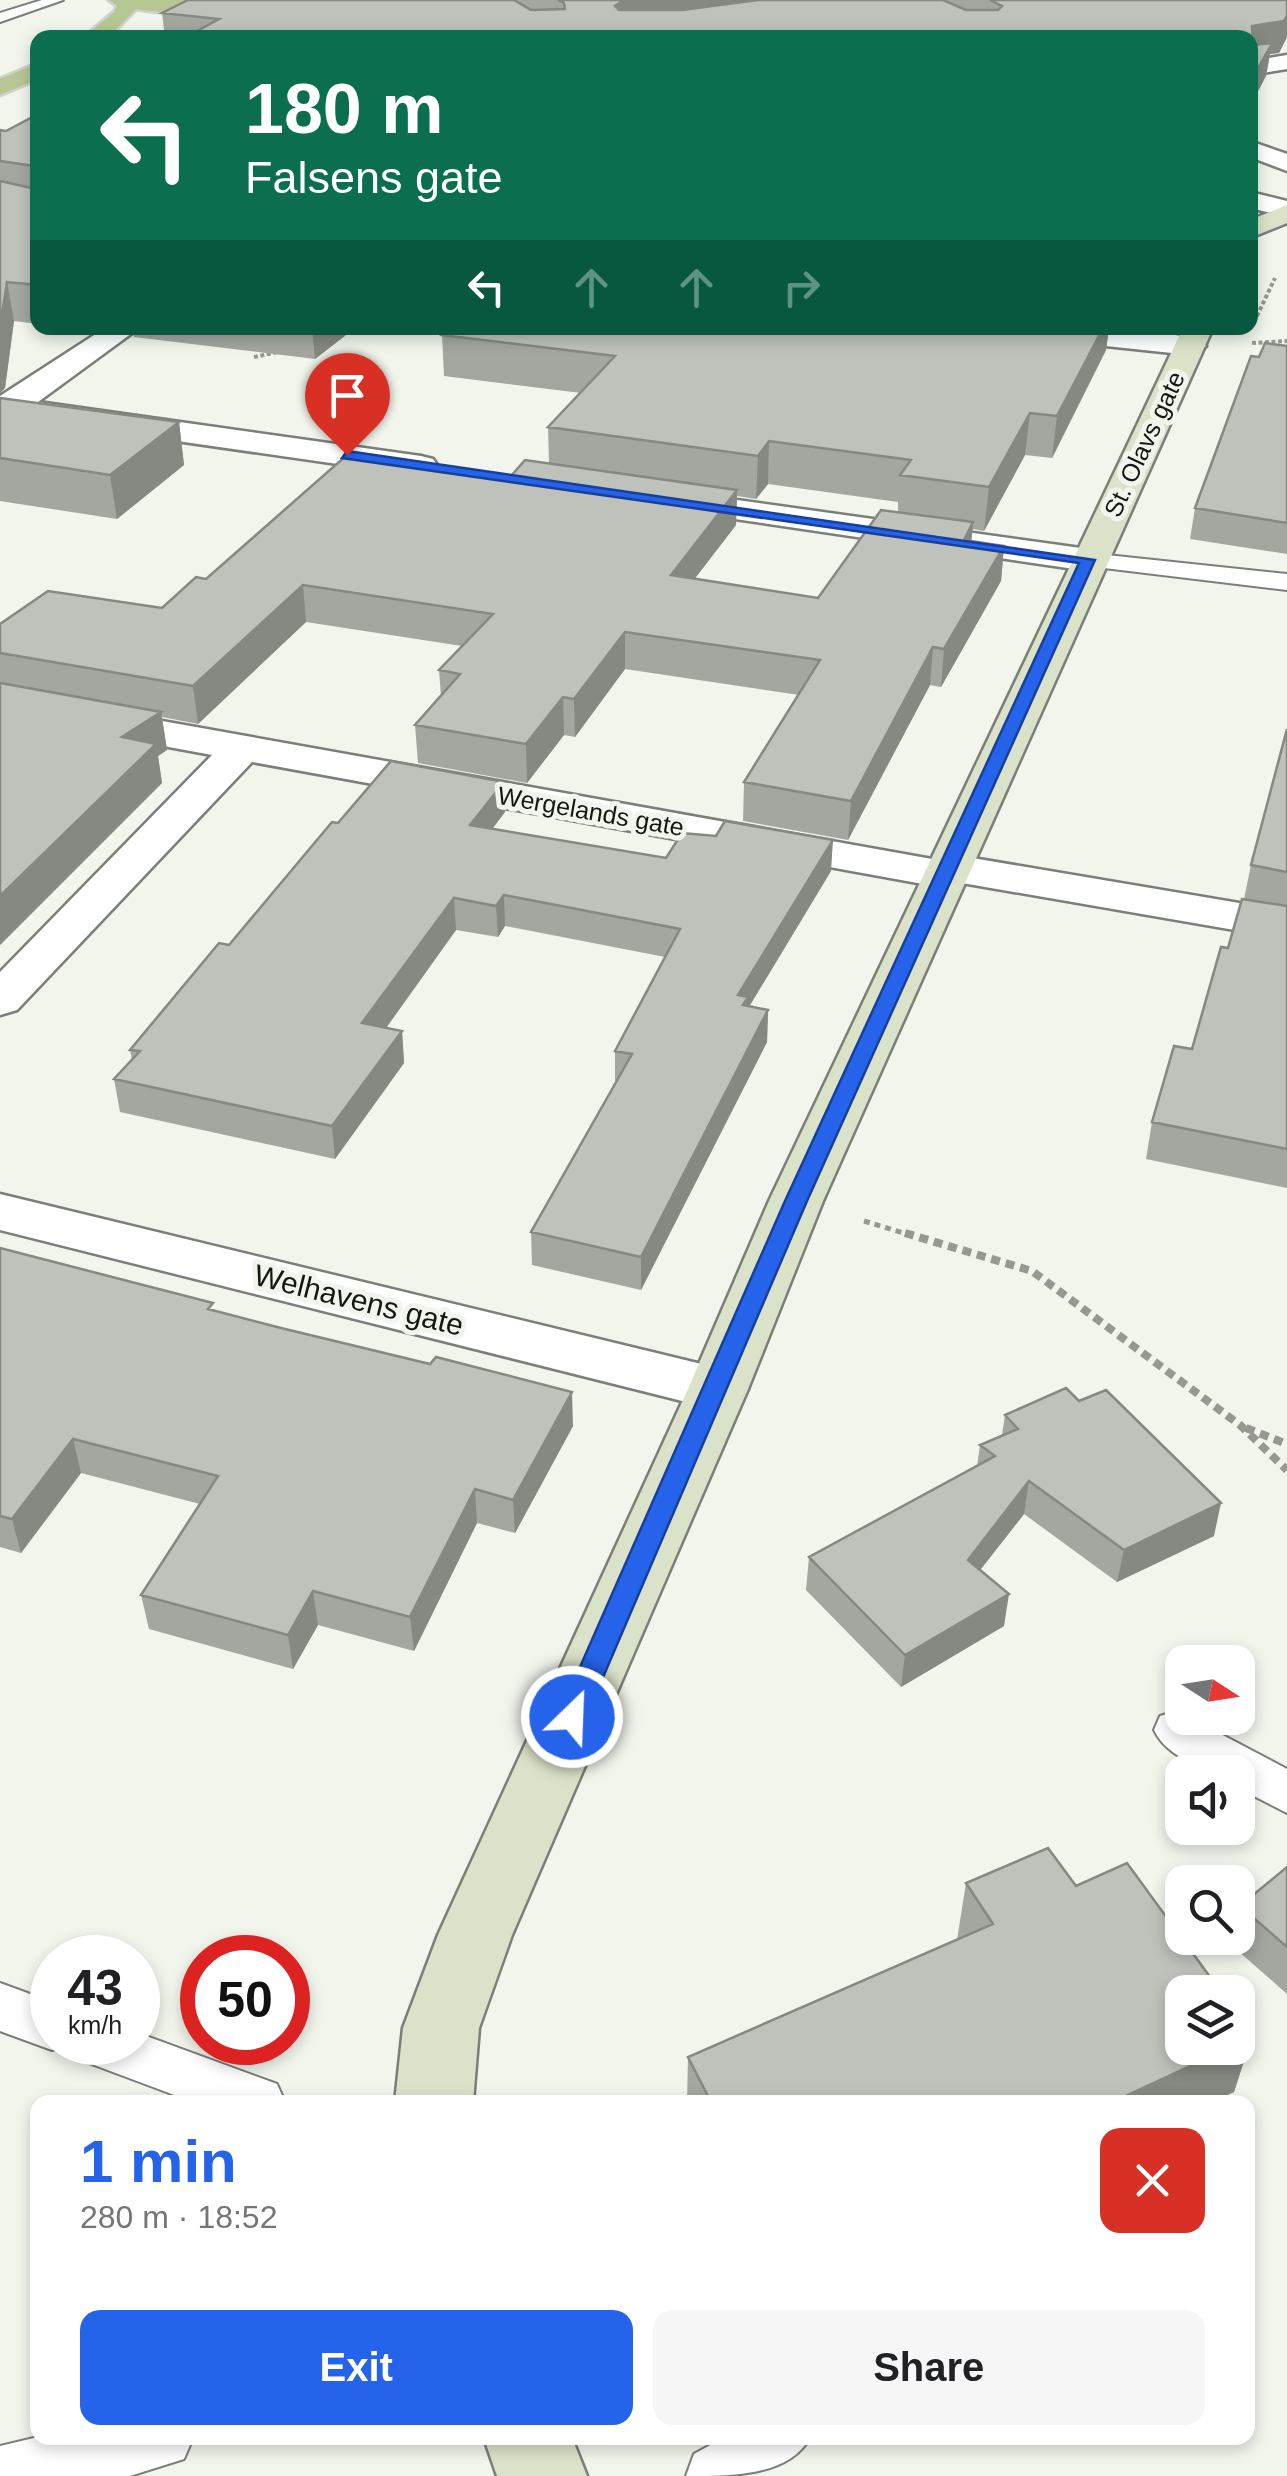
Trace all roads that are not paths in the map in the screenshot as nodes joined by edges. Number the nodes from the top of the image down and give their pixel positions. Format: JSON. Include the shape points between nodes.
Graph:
{"nodes":[{"id":1,"x":56,"y":0,"type":"edge"},
{"id":2,"x":124,"y":2,"type":"edge"},
{"id":3,"x":194,"y":2,"type":"edge"},
{"id":4,"x":0,"y":18,"type":"edge"},
{"id":5,"x":104,"y":30,"type":"edge"},
{"id":6,"x":127,"y":30,"type":"edge"},
{"id":7,"x":1287,"y":62,"type":"edge"},
{"id":8,"x":1258,"y":67,"type":"edge"},
{"id":9,"x":30,"y":75,"type":"edge"},
{"id":10,"x":0,"y":88,"type":"edge"},
{"id":11,"x":1258,"y":151,"type":"edge"},
{"id":12,"x":1287,"y":163,"type":"edge"},
{"id":13,"x":1258,"y":202,"type":"edge"},
{"id":14,"x":1287,"y":211,"type":"edge"},
{"id":15,"x":1258,"y":226,"type":"edge"},
{"id":16,"x":114,"y":335,"type":"edge"},
{"id":17,"x":1142,"y":335,"type":"edge"},
{"id":18,"x":1211,"y":339,"type":"edge"},
{"id":19,"x":3,"y":409,"type":"edge"},
{"id":20,"x":445,"y":469,"type":"edge"},
{"id":21,"x":640,"y":496,"type":"edge"},
{"id":22,"x":1088,"y":560,"type":"junction"},
{"id":23,"x":1287,"y":582,"type":"edge"},
{"id":24,"x":0,"y":704,"type":"edge"},
{"id":25,"x":242,"y":748,"type":"junction"},
{"id":26,"x":947,"y":871,"type":"junction"},
{"id":27,"x":1287,"y":925,"type":"edge"},
{"id":28,"x":0,"y":1000,"type":"edge"},
{"id":29,"x":0,"y":1212,"type":"edge"},
{"id":30,"x":718,"y":1389,"type":"junction"},
{"id":31,"x":1186,"y":1735,"type":"edge"},
{"id":32,"x":1287,"y":1793,"type":"edge"},
{"id":33,"x":0,"y":2006,"type":"edge"},
{"id":34,"x":30,"y":2018,"type":"edge"},
{"id":35,"x":159,"y":2065,"type":"edge"},
{"id":36,"x":239,"y":2095,"type":"edge"},
{"id":37,"x":435,"y":2095,"type":"edge"},
{"id":38,"x":133,"y":2445,"type":"edge"},
{"id":39,"x":531,"y":2445,"type":"edge"},
{"id":40,"x":768,"y":2445,"type":"edge"},
{"id":41,"x":2,"y":2476,"type":"edge"},
{"id":42,"x":542,"y":2476,"type":"edge"},
{"id":43,"x":716,"y":2476,"type":"edge"}],
"edges":[{"from":1,"to":4,"type":"lane","via":[[32,18]]},
{"from":2,"to":3,"type":"main road"},
{"from":2,"to":5,"type":"main road","via":[[123,15]]},
{"from":3,"to":6,"type":"main road"},
{"from":7,"to":8,"type":"street"},
{"from":9,"to":10,"type":"main road"},
{"from":11,"to":12,"type":"street"},
{"from":13,"to":14,"type":"street"},
{"from":14,"to":15,"type":"main road"},
{"from":16,"to":19,"type":"street"},
{"from":17,"to":18,"type":"street"},
{"from":18,"to":22,"type":"main road","name":"St. Olavs gate"},
{"from":19,"to":20,"type":"street"},
{"from":21,"to":22,"type":"street"},
{"from":22,"to":23,"type":"lane","name":"St. Olavs gate"},
{"from":22,"to":26,"type":"main road","name":"St. Olavs gate"},
{"from":24,"to":25,"type":"street","name":"Wergelands gate"},
{"from":25,"to":26,"type":"street","name":"Wergelands gate"},
{"from":25,"to":28,"type":"street"},
{"from":26,"to":27,"type":"street","name":"Wergelands gate"},
{"from":26,"to":30,"type":"main road","name":"St. Olavs gate"},
{"from":29,"to":30,"type":"street","name":"Welhavens gate"},
{"from":30,"to":37,"type":"main road","name":"St. Olavs gate","via":[[475,1935],[441,2028]]},
{"from":31,"to":32,"type":"lane"},
{"from":33,"to":34,"type":"lane"},
{"from":35,"to":36,"type":"lane"},
{"from":38,"to":41,"type":"lane"},
{"from":39,"to":42,"type":"main road"},
{"from":40,"to":43,"type":"lane"}]}
